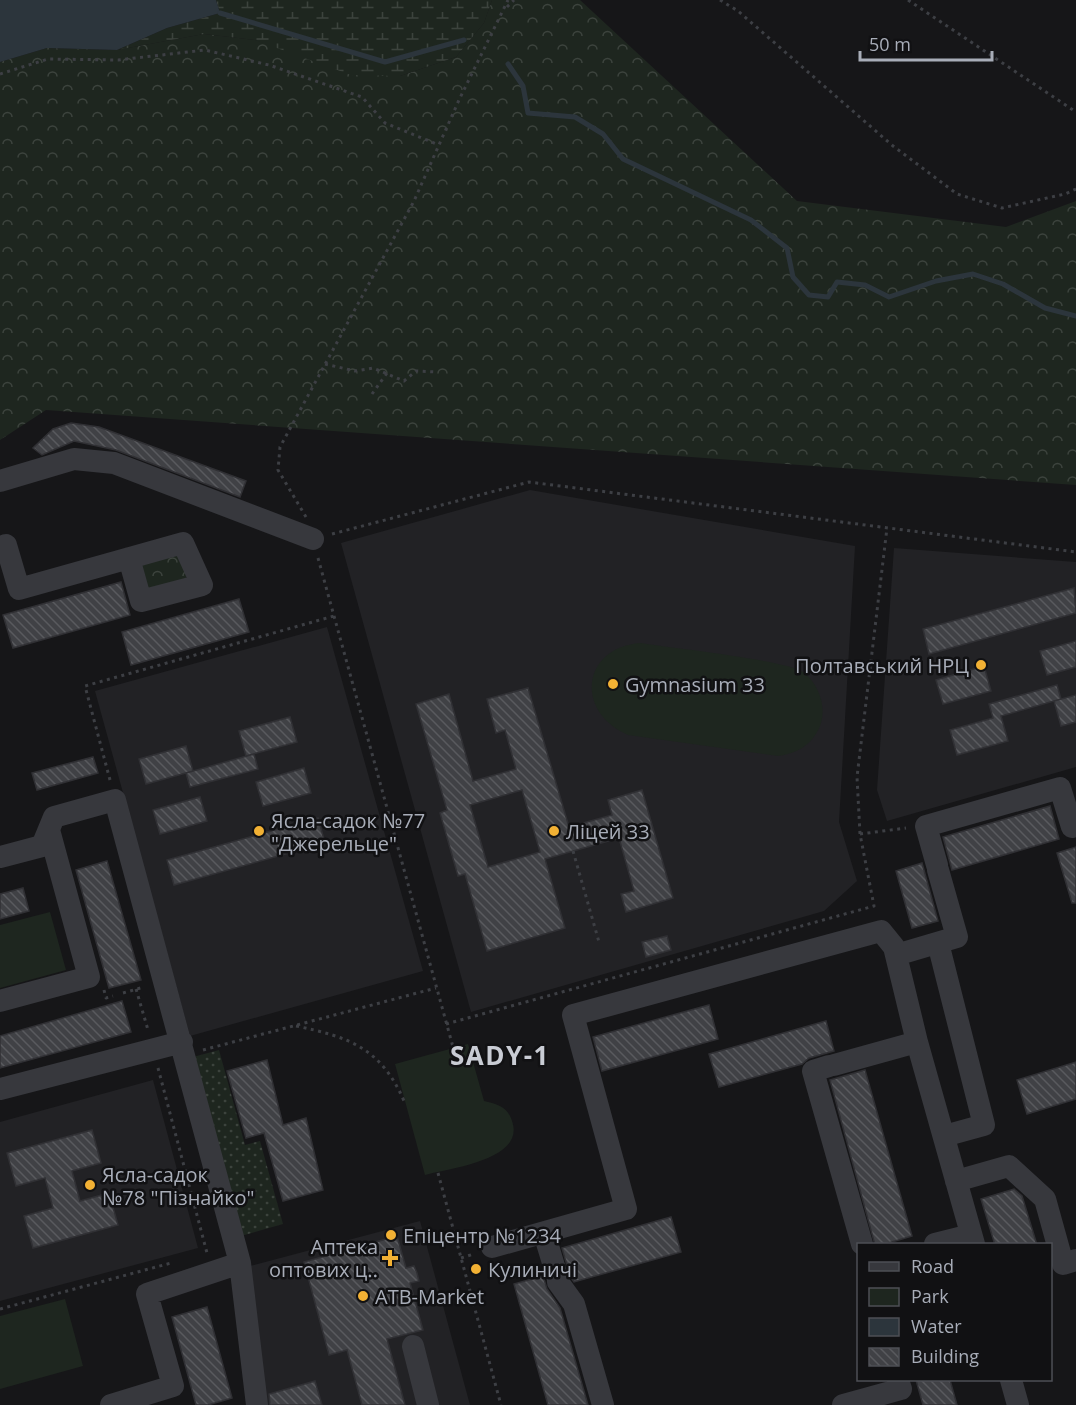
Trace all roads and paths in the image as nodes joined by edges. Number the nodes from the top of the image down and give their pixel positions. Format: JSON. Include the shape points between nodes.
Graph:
{"nodes":[{"id":1,"x":508,"y":0,"type":"edge"},
{"id":2,"x":514,"y":0,"type":"edge"},
{"id":3,"x":720,"y":0,"type":"edge"},
{"id":4,"x":908,"y":0,"type":"edge"},
{"id":5,"x":503,"y":10,"type":"junction"},
{"id":6,"x":0,"y":74,"type":"edge"},
{"id":7,"x":1076,"y":112,"type":"edge"},
{"id":8,"x":439,"y":145,"type":"junction"},
{"id":9,"x":1076,"y":189,"type":"edge"},
{"id":10,"x":325,"y":364,"type":"junction"},
{"id":11,"x":437,"y":372,"type":"dead end"},
{"id":12,"x":387,"y":373,"type":"junction"},
{"id":13,"x":372,"y":394,"type":"dead end"},
{"id":14,"x":0,"y":481,"type":"edge"},
{"id":15,"x":887,"y":528,"type":"junction"},
{"id":16,"x":313,"y":539,"type":"junction"},
{"id":17,"x":0,"y":547,"type":"edge"},
{"id":18,"x":1076,"y":552,"type":"edge"},
{"id":19,"x":129,"y":558,"type":"dead end"},
{"id":20,"x":334,"y":616,"type":"junction"},
{"id":21,"x":115,"y":800,"type":"junction"},
{"id":22,"x":926,"y":826,"type":"junction"},
{"id":23,"x":1076,"y":826,"type":"edge"},
{"id":24,"x":49,"y":830,"type":"junction"},
{"id":25,"x":861,"y":834,"type":"junction"},
{"id":26,"x":573,"y":851,"type":"dead end"},
{"id":27,"x":0,"y":857,"type":"edge"},
{"id":28,"x":599,"y":942,"type":"dead end"},
{"id":29,"x":938,"y":943,"type":"junction"},
{"id":30,"x":896,"y":955,"type":"junction"},
{"id":31,"x":436,"y":988,"type":"junction"},
{"id":32,"x":136,"y":989,"type":"dead end"},
{"id":33,"x":0,"y":1001,"type":"edge"},
{"id":34,"x":446,"y":1024,"type":"junction"},
{"id":35,"x":295,"y":1025,"type":"junction"},
{"id":36,"x":917,"y":1042,"type":"junction"},
{"id":37,"x":453,"y":1047,"type":"dead end"},
{"id":38,"x":184,"y":1048,"type":"junction"},
{"id":39,"x":153,"y":1049,"type":"junction"},
{"id":40,"x":0,"y":1089,"type":"edge"},
{"id":41,"x":404,"y":1101,"type":"dead end"},
{"id":42,"x":944,"y":1136,"type":"junction"},
{"id":43,"x":438,"y":1173,"type":"dead end"},
{"id":44,"x":957,"y":1181,"type":"junction"},
{"id":45,"x":544,"y":1233,"type":"junction"},
{"id":46,"x":972,"y":1240,"type":"edge"},
{"id":47,"x":861,"y":1243,"type":"edge"},
{"id":48,"x":950,"y":1243,"type":"edge"},
{"id":49,"x":492,"y":1247,"type":"dead end"},
{"id":50,"x":196,"y":1257,"type":"dead end"},
{"id":51,"x":1076,"y":1260,"type":"edge"},
{"id":52,"x":173,"y":1263,"type":"dead end"},
{"id":53,"x":240,"y":1263,"type":"junction"},
{"id":54,"x":0,"y":1309,"type":"edge"},
{"id":55,"x":413,"y":1346,"type":"dead end"},
{"id":56,"x":898,"y":1381,"type":"edge"},
{"id":57,"x":1011,"y":1381,"type":"edge"},
{"id":58,"x":111,"y":1405,"type":"edge"},
{"id":59,"x":257,"y":1405,"type":"edge"},
{"id":60,"x":428,"y":1405,"type":"edge"},
{"id":61,"x":501,"y":1405,"type":"edge"},
{"id":62,"x":603,"y":1405,"type":"edge"},
{"id":63,"x":843,"y":1405,"type":"edge"},
{"id":64,"x":1018,"y":1405,"type":"edge"}],
"edges":[{"from":1,"to":5,"type":"path"},
{"from":2,"to":5,"type":"path"},
{"from":3,"to":9,"type":"path","via":[[738,11],[893,146],[957,194],[1002,208]]},
{"from":4,"to":7,"type":"path"},
{"from":5,"to":8,"type":"path"},
{"from":6,"to":8,"type":"path","via":[[48,59],[118,60],[204,50],[269,65],[362,97],[385,123]]},
{"from":8,"to":10,"type":"path","via":[[414,201]]},
{"from":10,"to":12,"type":"path"},
{"from":10,"to":16,"type":"path","via":[[280,447],[278,470],[304,509]]},
{"from":11,"to":12,"type":"path","via":[[416,371],[404,381]]},
{"from":12,"to":13,"type":"path"},
{"from":14,"to":16,"type":"street","via":[[74,459],[114,463]]},
{"from":15,"to":16,"type":"path","via":[[529,482]]},
{"from":15,"to":18,"type":"path"},
{"from":15,"to":25,"type":"path","via":[[857,777]]},
{"from":16,"to":20,"type":"path"},
{"from":17,"to":19,"type":"street","via":[[6,545],[19,590]]},
{"from":20,"to":21,"type":"path","via":[[85,686]]},
{"from":20,"to":31,"type":"path"},
{"from":21,"to":24,"type":"street","via":[[54,817]]},
{"from":21,"to":38,"type":"street"},
{"from":22,"to":23,"type":"street","via":[[1060,788],[1072,827]]},
{"from":22,"to":25,"type":"path"},
{"from":22,"to":29,"type":"street","via":[[957,938]]},
{"from":24,"to":27,"type":"street","via":[[42,846]]},
{"from":24,"to":33,"type":"street","via":[[89,977]]},
{"from":25,"to":34,"type":"path","via":[[874,906]]},
{"from":26,"to":28,"type":"path"},
{"from":29,"to":30,"type":"street"},
{"from":29,"to":42,"type":"street","via":[[984,1125]]},
{"from":30,"to":36,"type":"street"},
{"from":30,"to":45,"type":"street","via":[[881,931],[573,1015],[626,1209]]},
{"from":31,"to":34,"type":"path"},
{"from":31,"to":35,"type":"path"},
{"from":32,"to":39,"type":"path"},
{"from":34,"to":37,"type":"path"},
{"from":35,"to":38,"type":"path"},
{"from":35,"to":41,"type":"path","via":[[338,1034],[364,1050],[385,1068]]},
{"from":36,"to":42,"type":"street"},
{"from":36,"to":47,"type":"street","via":[[813,1071]]},
{"from":38,"to":39,"type":"street"},
{"from":38,"to":53,"type":"street"},
{"from":39,"to":40,"type":"street"},
{"from":39,"to":50,"type":"path","via":[[207,1254]]},
{"from":42,"to":44,"type":"street"},
{"from":43,"to":61,"type":"path"},
{"from":44,"to":46,"type":"street"},
{"from":44,"to":51,"type":"street","via":[[1009,1166],[1045,1199],[1063,1264]]},
{"from":45,"to":49,"type":"street"},
{"from":45,"to":62,"type":"street","via":[[557,1279],[574,1304]]},
{"from":46,"to":48,"type":"street"},
{"from":52,"to":54,"type":"path"},
{"from":53,"to":58,"type":"street","via":[[147,1294],[173,1386]]},
{"from":53,"to":59,"type":"street"},
{"from":55,"to":60,"type":"street"},
{"from":56,"to":63,"type":"street","via":[[901,1389]]},
{"from":57,"to":64,"type":"street"}]}
